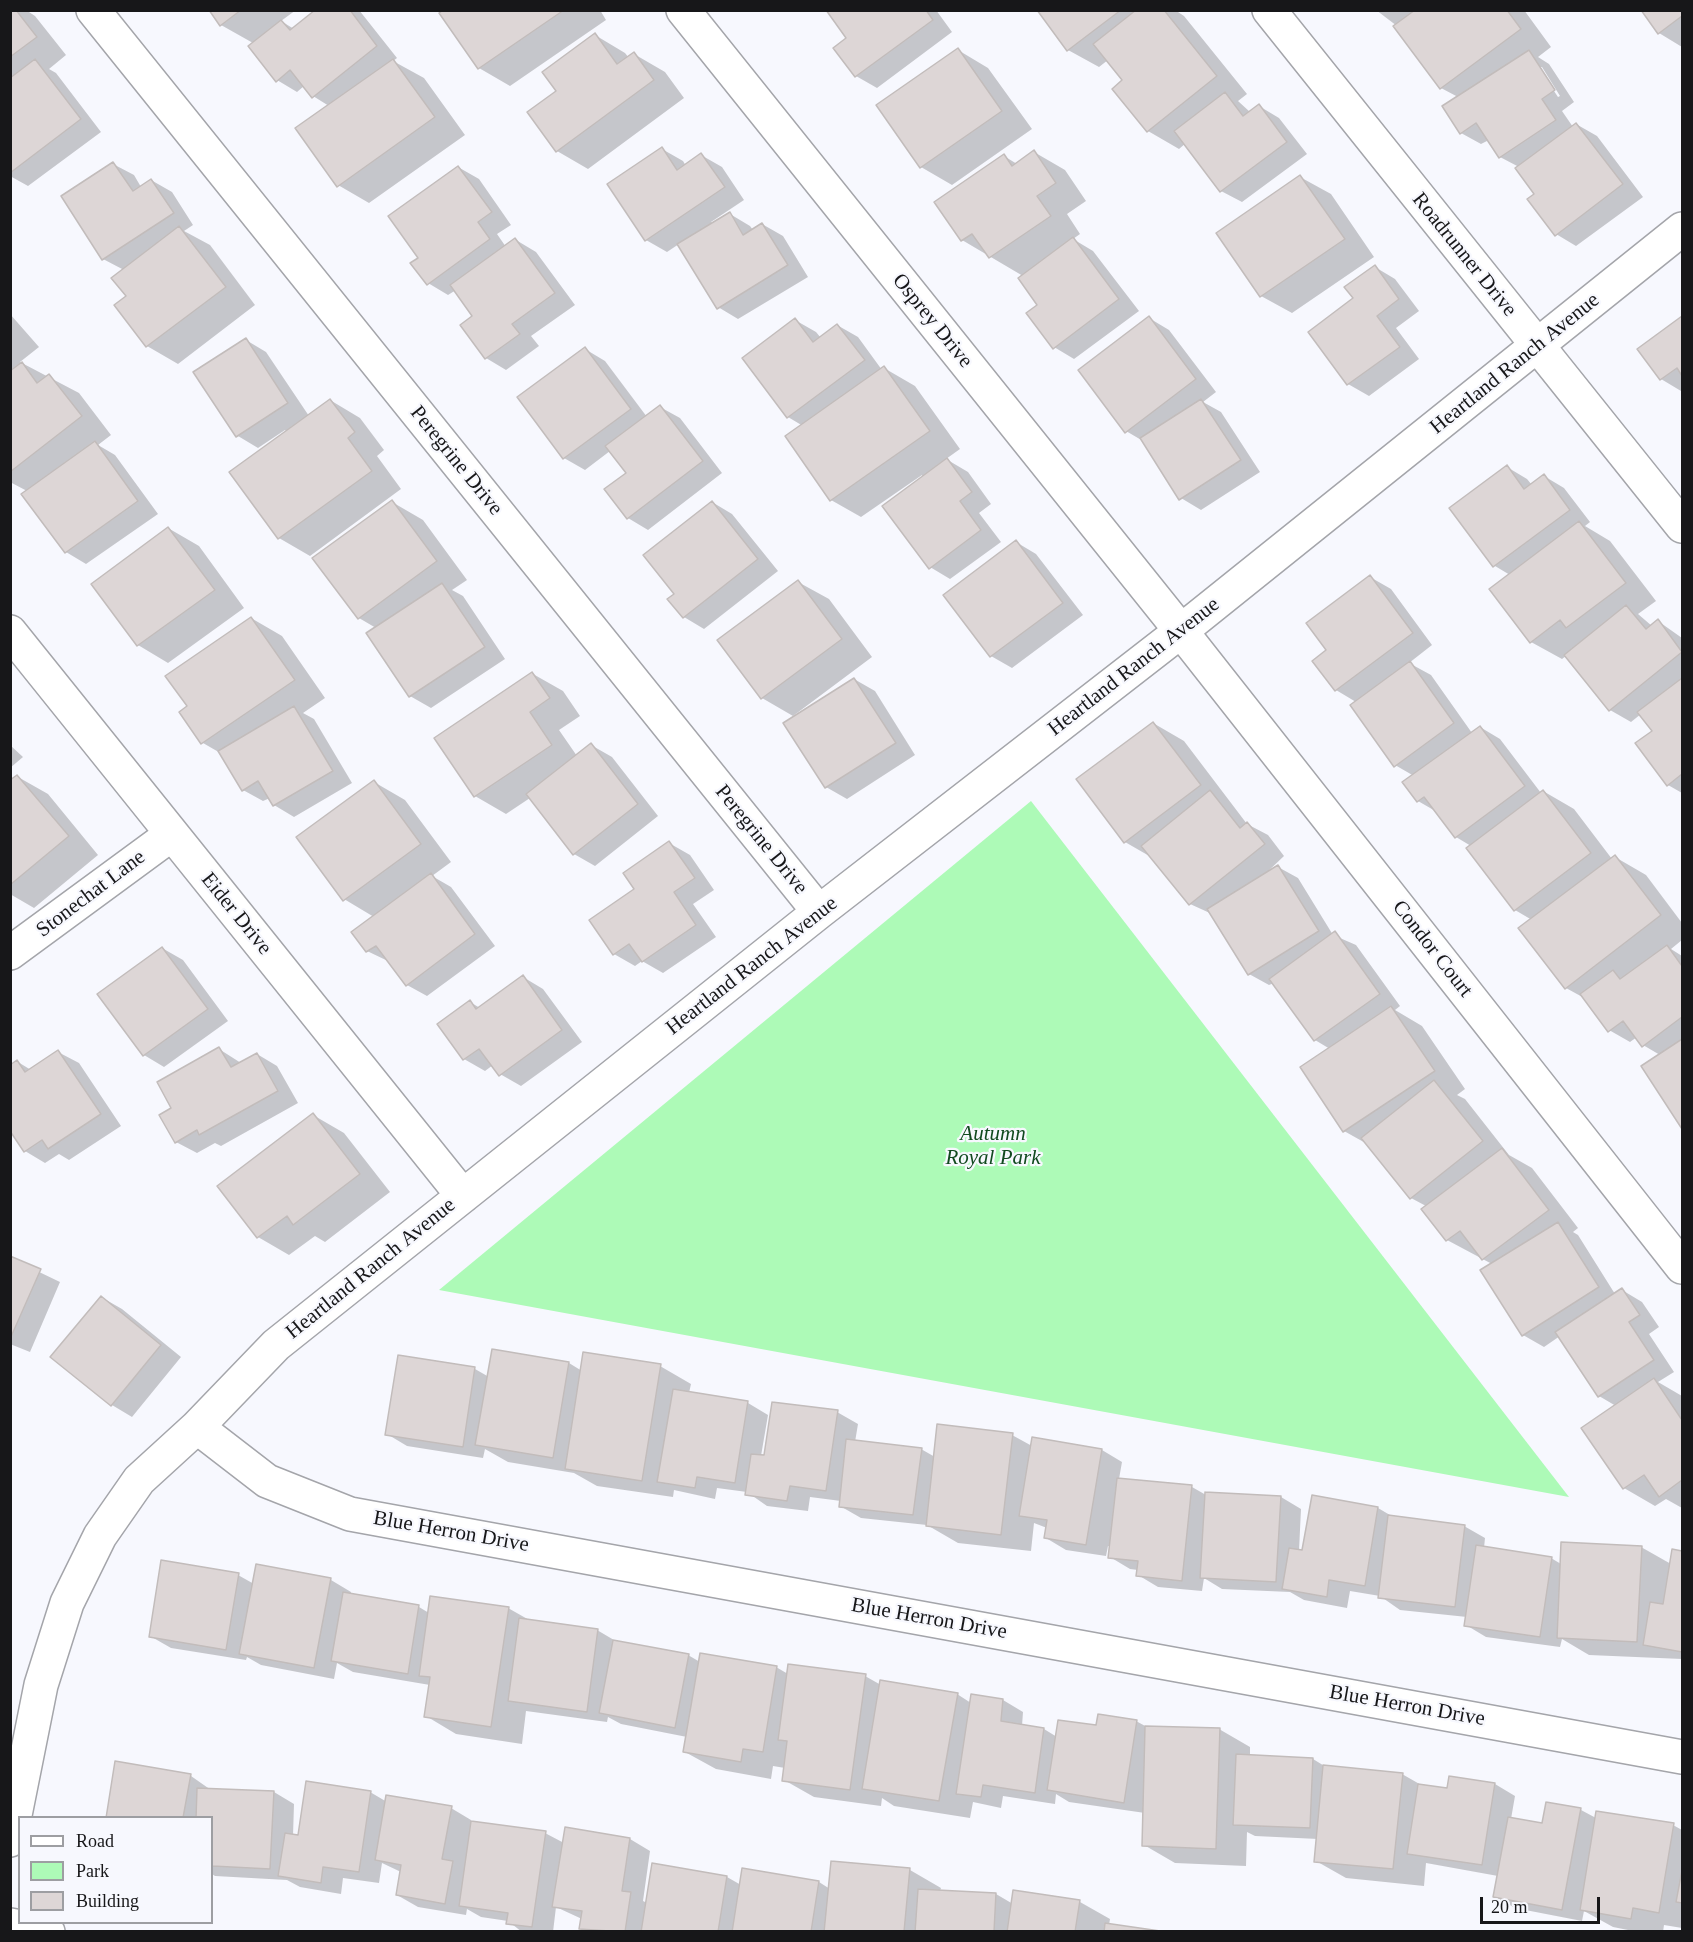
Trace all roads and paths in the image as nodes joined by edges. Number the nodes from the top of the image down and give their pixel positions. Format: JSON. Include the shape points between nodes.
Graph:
{"nodes":[{"id":1,"x":93,"y":10,"type":"edge"},
{"id":2,"x":683,"y":10,"type":"edge"},
{"id":3,"x":1269,"y":10,"type":"edge"},
{"id":4,"x":1683,"y":229,"type":"edge"},
{"id":5,"x":1537,"y":346,"type":"junction"},
{"id":6,"x":1683,"y":526,"type":"edge"},
{"id":7,"x":1181,"y":631,"type":"junction"},
{"id":8,"x":10,"y":632,"type":"edge"},
{"id":9,"x":172,"y":834,"type":"junction"},
{"id":10,"x":819,"y":912,"type":"junction"},
{"id":11,"x":10,"y":953,"type":"edge"},
{"id":12,"x":463,"y":1196,"type":"junction"},
{"id":13,"x":1683,"y":1267,"type":"edge"},
{"id":14,"x":197,"y":1428,"type":"junction"},
{"id":15,"x":1683,"y":1756,"type":"edge"},
{"id":16,"x":10,"y":1840,"type":"edge"},
{"id":17,"x":10,"y":1925,"type":"edge"},
{"id":18,"x":48,"y":1932,"type":"edge"}],
"edges":[{"from":1,"to":10,"type":"street","name":"Peregrine Drive"},
{"from":2,"to":7,"type":"street","name":"Osprey Drive"},
{"from":3,"to":5,"type":"street","name":"Roadrunner Drive"},
{"from":4,"to":5,"type":"street","name":"Heartland Ranch Avenue"},
{"from":5,"to":6,"type":"street","name":"Roadrunner Drive"},
{"from":5,"to":7,"type":"street","name":"Heartland Ranch Avenue"},
{"from":7,"to":10,"type":"street","name":"Heartland Ranch Avenue"},
{"from":7,"to":13,"type":"street","name":"Condor Court"},
{"from":8,"to":9,"type":"street","name":"Eider Drive"},
{"from":9,"to":11,"type":"street","name":"Stonechat Lane"},
{"from":9,"to":12,"type":"street","name":"Eider Drive"},
{"from":10,"to":12,"type":"street","name":"Heartland Ranch Avenue"},
{"from":12,"to":14,"type":"street","name":"Heartland Ranch Avenue","via":[[276,1345]]},
{"from":14,"to":15,"type":"street","name":"Blue Herron Drive","via":[[267,1482],[350,1514]]},
{"from":14,"to":16,"type":"street","name":"Heartland Ranch Avenue","via":[[139,1480],[100,1536],[67,1603],[41,1685]]},
{"from":17,"to":18,"type":"street"}]}
